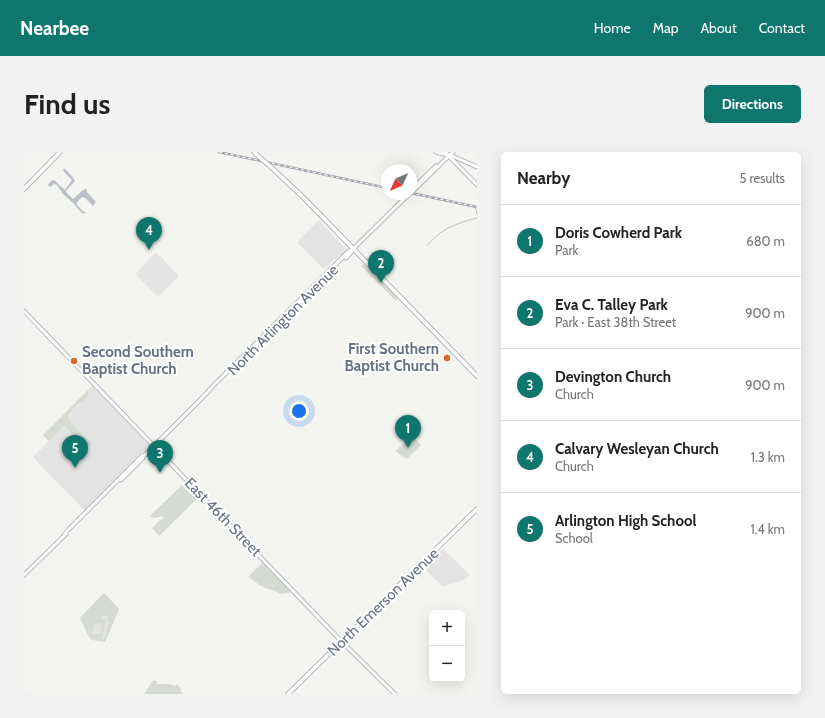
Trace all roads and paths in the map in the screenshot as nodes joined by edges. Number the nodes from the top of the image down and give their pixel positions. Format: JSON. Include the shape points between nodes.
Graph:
{"nodes":[{"id":1,"x":61,"y":152,"type":"edge"},
{"id":2,"x":436,"y":152,"type":"edge"},
{"id":3,"x":256,"y":153,"type":"edge"},
{"id":4,"x":449,"y":154,"type":"edge"},
{"id":5,"x":458,"y":158,"type":"junction"},
{"id":6,"x":455,"y":162,"type":"junction"},
{"id":7,"x":477,"y":167,"type":"edge"},
{"id":8,"x":477,"y":185,"type":"edge"},
{"id":9,"x":417,"y":187,"type":"edge"},
{"id":10,"x":24,"y":189,"type":"edge"},
{"id":11,"x":402,"y":200,"type":"edge"},
{"id":12,"x":352,"y":250,"type":"junction"},
{"id":13,"x":24,"y":311,"type":"edge"},
{"id":14,"x":477,"y":377,"type":"edge"},
{"id":15,"x":154,"y":446,"type":"junction"},
{"id":16,"x":477,"y":511,"type":"edge"},
{"id":17,"x":24,"y":575,"type":"edge"},
{"id":18,"x":343,"y":642,"type":"junction"},
{"id":19,"x":290,"y":694,"type":"edge"},
{"id":20,"x":395,"y":694,"type":"edge"}],
"edges":[{"from":1,"to":10,"type":"main road"},
{"from":2,"to":4,"type":"main road"},
{"from":3,"to":12,"type":"main road","bridge":true,"via":[[306,200]]},
{"from":4,"to":5,"type":"main road"},
{"from":4,"to":6,"type":"main road"},
{"from":4,"to":9,"type":"main road","name":"North Arlington Avenue"},
{"from":5,"to":6,"type":"main road"},
{"from":5,"to":7,"type":"main road"},
{"from":6,"to":8,"type":"main road"},
{"from":11,"to":12,"type":"main road","name":"North Arlington Avenue"},
{"from":12,"to":14,"type":"main road"},
{"from":12,"to":15,"type":"main road","name":"North Arlington Avenue"},
{"from":13,"to":15,"type":"main road","name":"East 46th Street"},
{"from":15,"to":17,"type":"main road","name":"North Arlington Avenue"},
{"from":15,"to":18,"type":"main road","name":"East 46th Street"},
{"from":16,"to":18,"type":"main road","name":"North Emerson Avenue"},
{"from":18,"to":19,"type":"main road","name":"North Emerson Avenue"},
{"from":18,"to":20,"type":"main road","name":"East 46th Street"}]}
